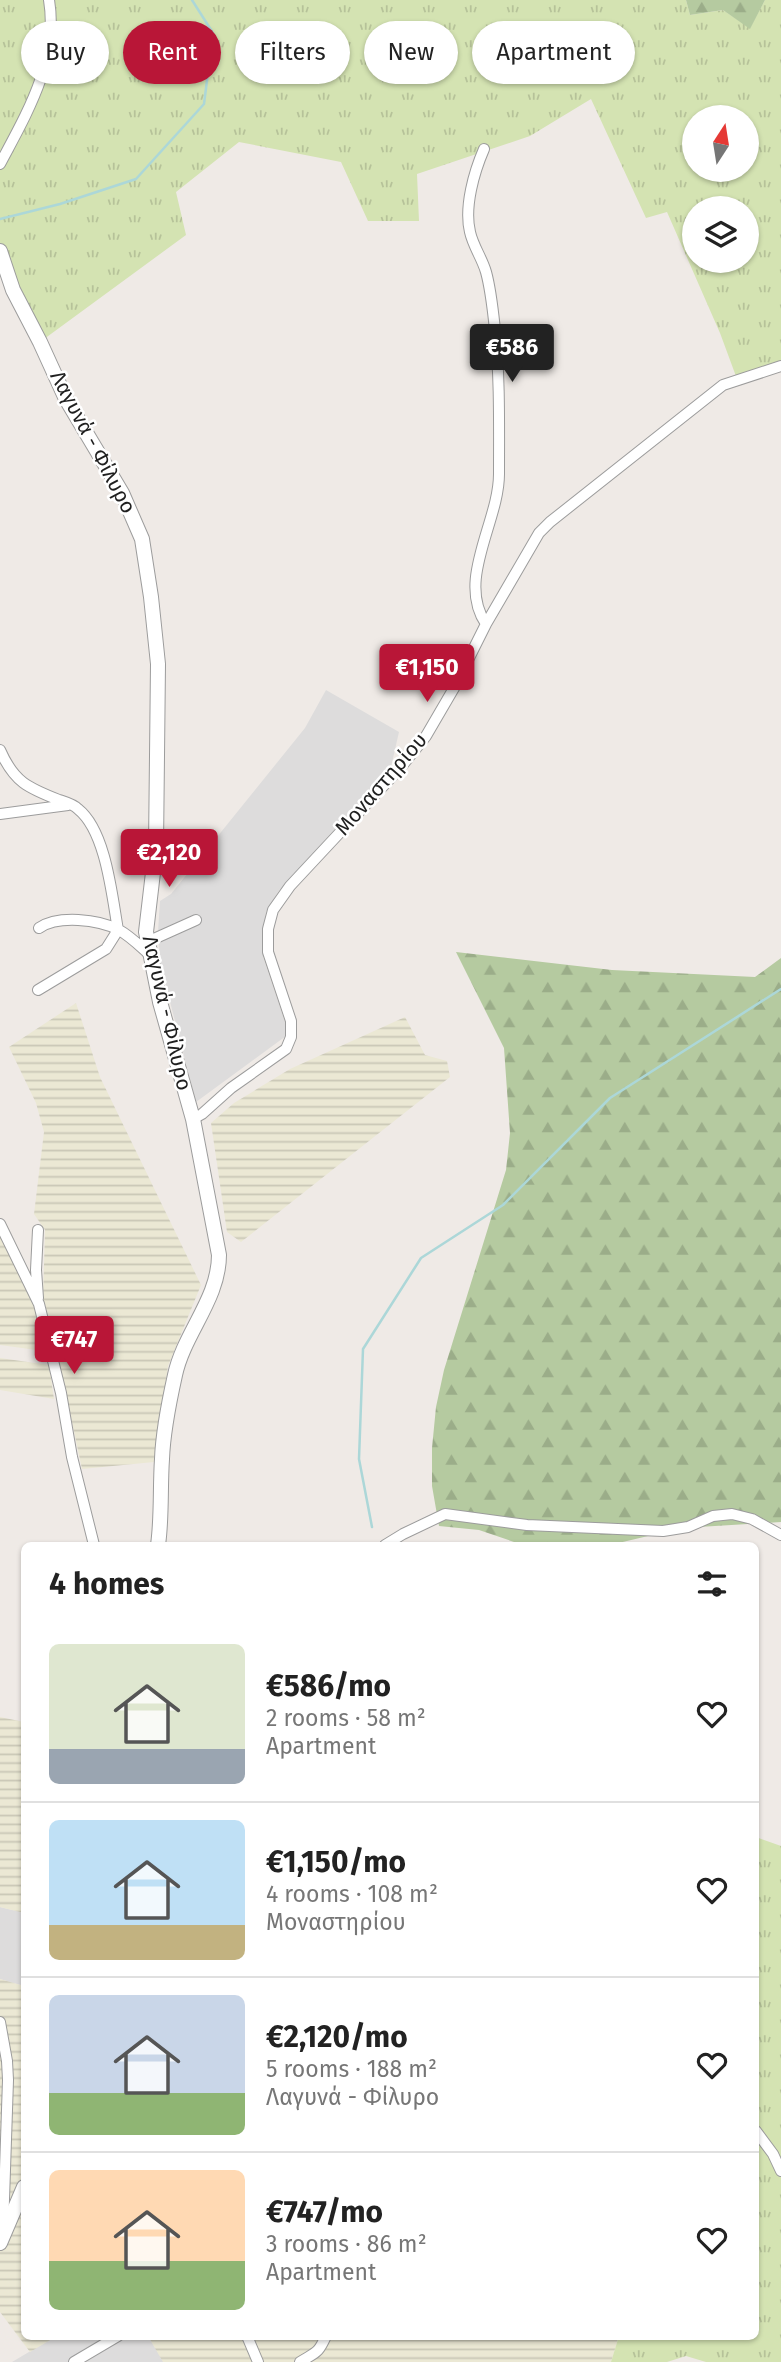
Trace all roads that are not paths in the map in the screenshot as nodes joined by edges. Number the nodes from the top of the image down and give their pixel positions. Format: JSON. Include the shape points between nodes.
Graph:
{"nodes":[{"id":1,"x":49,"y":0,"type":"edge"},
{"id":2,"x":484,"y":149,"type":"dead end"},
{"id":3,"x":0,"y":164,"type":"edge"},
{"id":4,"x":0,"y":251,"type":"edge"},
{"id":5,"x":781,"y":366,"type":"edge"},
{"id":6,"x":486,"y":624,"type":"junction"},
{"id":7,"x":0,"y":750,"type":"edge"},
{"id":8,"x":71,"y":805,"type":"junction"},
{"id":9,"x":0,"y":814,"type":"edge"},
{"id":10,"x":196,"y":920,"type":"dead end"},
{"id":11,"x":39,"y":928,"type":"dead end"},
{"id":12,"x":118,"y":930,"type":"junction"},
{"id":13,"x":148,"y":948,"type":"junction"},
{"id":14,"x":38,"y":990,"type":"dead end"},
{"id":15,"x":193,"y":1119,"type":"junction"},
{"id":16,"x":0,"y":1224,"type":"edge"},
{"id":17,"x":38,"y":1230,"type":"dead end"},
{"id":18,"x":39,"y":1304,"type":"junction"},
{"id":19,"x":781,"y":1535,"type":"edge"},
{"id":20,"x":93,"y":1542,"type":"edge"},
{"id":21,"x":158,"y":1542,"type":"edge"},
{"id":22,"x":390,"y":1542,"type":"edge"},
{"id":23,"x":0,"y":2022,"type":"edge"},
{"id":24,"x":759,"y":2136,"type":"edge"},
{"id":25,"x":781,"y":2171,"type":"edge"},
{"id":26,"x":21,"y":2194,"type":"edge"},
{"id":27,"x":1,"y":2239,"type":"edge"},
{"id":28,"x":111,"y":2340,"type":"edge"},
{"id":29,"x":249,"y":2340,"type":"edge"},
{"id":30,"x":325,"y":2340,"type":"edge"},
{"id":31,"x":74,"y":2362,"type":"edge"},
{"id":32,"x":258,"y":2362,"type":"edge"},
{"id":33,"x":300,"y":2362,"type":"edge"}],
"edges":[{"from":1,"to":3,"type":"street","via":[[53,23],[49,52],[32,104]]},
{"from":2,"to":6,"type":"street","via":[[469,204],[469,224],[486,271],[495,331],[499,487],[475,585],[477,608]]},
{"from":4,"to":13,"type":"street","name":"Λαγυνά - Φίλυρο","via":[[13,290],[66,399],[122,493],[142,539],[158,664],[157,835],[146,918]]},
{"from":5,"to":6,"type":"street","name":"Μοναστηρίου","via":[[723,385],[550,522]]},
{"from":6,"to":15,"type":"street","name":"Μοναστηρίου","via":[[413,754],[273,910],[268,952],[291,1021],[286,1049]]},
{"from":7,"to":8,"type":"street","via":[[22,784]]},
{"from":8,"to":9,"type":"street"},
{"from":8,"to":12,"type":"street","via":[[90,823],[99,842]]},
{"from":10,"to":13,"type":"street"},
{"from":11,"to":12,"type":"street","via":[[57,920],[73,920]]},
{"from":12,"to":13,"type":"street"},
{"from":12,"to":14,"type":"street","via":[[106,949]]},
{"from":13,"to":15,"type":"street","name":"Λαγυνά - Φίλυρο"},
{"from":15,"to":21,"type":"street","name":"Λαγυνά - Φίλυρο","via":[[219,1263],[211,1294],[175,1374],[164,1432]]},
{"from":16,"to":18,"type":"street"},
{"from":17,"to":18,"type":"street"},
{"from":18,"to":20,"type":"street"},
{"from":19,"to":22,"type":"street","via":[[732,1514],[663,1531],[527,1525],[445,1514]]},
{"from":23,"to":27,"type":"street","via":[[8,2080]]},
{"from":24,"to":25,"type":"street"},
{"from":26,"to":27,"type":"street"},
{"from":28,"to":31,"type":"street"},
{"from":29,"to":32,"type":"street"},
{"from":30,"to":33,"type":"street","via":[[317,2352]]}]}
